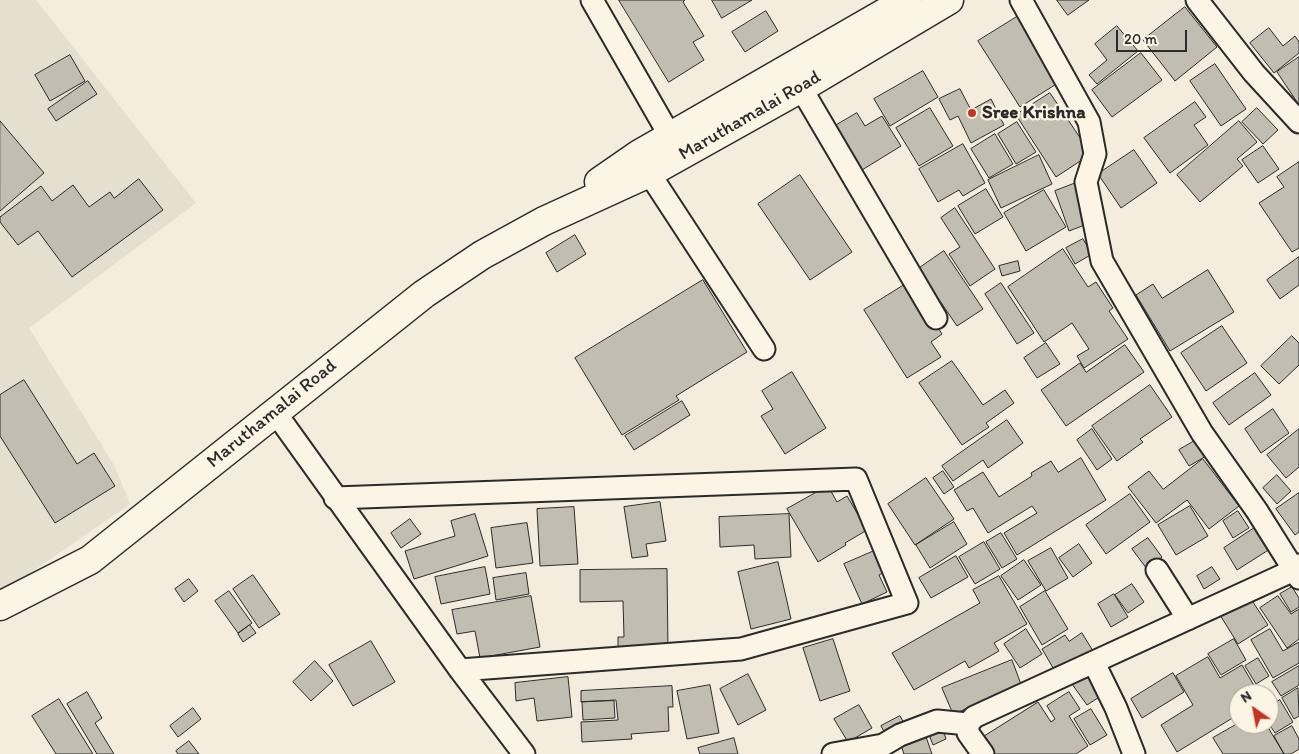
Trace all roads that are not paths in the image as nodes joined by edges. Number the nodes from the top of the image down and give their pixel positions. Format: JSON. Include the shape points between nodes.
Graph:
{"nodes":[{"id":1,"x":592,"y":0,"type":"edge"},
{"id":2,"x":908,"y":0,"type":"edge"},
{"id":3,"x":949,"y":0,"type":"edge"},
{"id":4,"x":1021,"y":0,"type":"edge"},
{"id":5,"x":1197,"y":0,"type":"edge"},
{"id":6,"x":801,"y":88,"type":"junction"},
{"id":7,"x":1299,"y":122,"type":"edge"},
{"id":8,"x":670,"y":136,"type":"junction"},
{"id":9,"x":649,"y":173,"type":"junction"},
{"id":10,"x":544,"y":221,"type":"junction"},
{"id":11,"x":936,"y":318,"type":"dead end"},
{"id":12,"x":764,"y":349,"type":"dead end"},
{"id":13,"x":275,"y":412,"type":"junction"},
{"id":14,"x":335,"y":498,"type":"junction"},
{"id":15,"x":1157,"y":570,"type":"dead end"},
{"id":16,"x":1297,"y":571,"type":"edge"},
{"id":17,"x":0,"y":606,"type":"edge"},
{"id":18,"x":1188,"y":619,"type":"junction"},
{"id":19,"x":1094,"y":663,"type":"junction"},
{"id":20,"x":460,"y":670,"type":"junction"},
{"id":21,"x":968,"y":724,"type":"junction"},
{"id":22,"x":524,"y":754,"type":"edge"},
{"id":23,"x":833,"y":754,"type":"edge"},
{"id":24,"x":982,"y":754,"type":"edge"},
{"id":25,"x":1134,"y":754,"type":"edge"}],
"edges":[{"from":1,"to":8,"type":"street"},
{"from":2,"to":8,"type":"main road","name":"Maruthamalai Road"},
{"from":3,"to":6,"type":"main road","name":"Maruthamalai Road"},
{"from":4,"to":16,"type":"street","via":[[1090,122],[1095,154],[1086,182],[1102,261],[1202,433]]},
{"from":5,"to":7,"type":"street","via":[[1254,73]]},
{"from":6,"to":9,"type":"main road","name":"Maruthamalai Road"},
{"from":6,"to":11,"type":"street"},
{"from":8,"to":10,"type":"main road","name":"Maruthamalai Road"},
{"from":9,"to":10,"type":"main road","name":"Maruthamalai Road"},
{"from":9,"to":12,"type":"street"},
{"from":10,"to":13,"type":"main road","name":"Maruthamalai Road","via":[[482,255],[424,294]]},
{"from":13,"to":14,"type":"street"},
{"from":13,"to":17,"type":"main road","name":"Maruthamalai Road","via":[[90,560]]},
{"from":14,"to":20,"type":"street"},
{"from":14,"to":20,"type":"street","via":[[856,479],[907,603],[741,649]]},
{"from":15,"to":18,"type":"street"},
{"from":16,"to":18,"type":"street"},
{"from":18,"to":19,"type":"street"},
{"from":19,"to":21,"type":"street","via":[[974,718]]},
{"from":19,"to":25,"type":"street"},
{"from":20,"to":22,"type":"street"},
{"from":21,"to":23,"type":"street","via":[[937,721],[900,735],[884,745]]},
{"from":21,"to":24,"type":"street","via":[[968,733]]}]}
